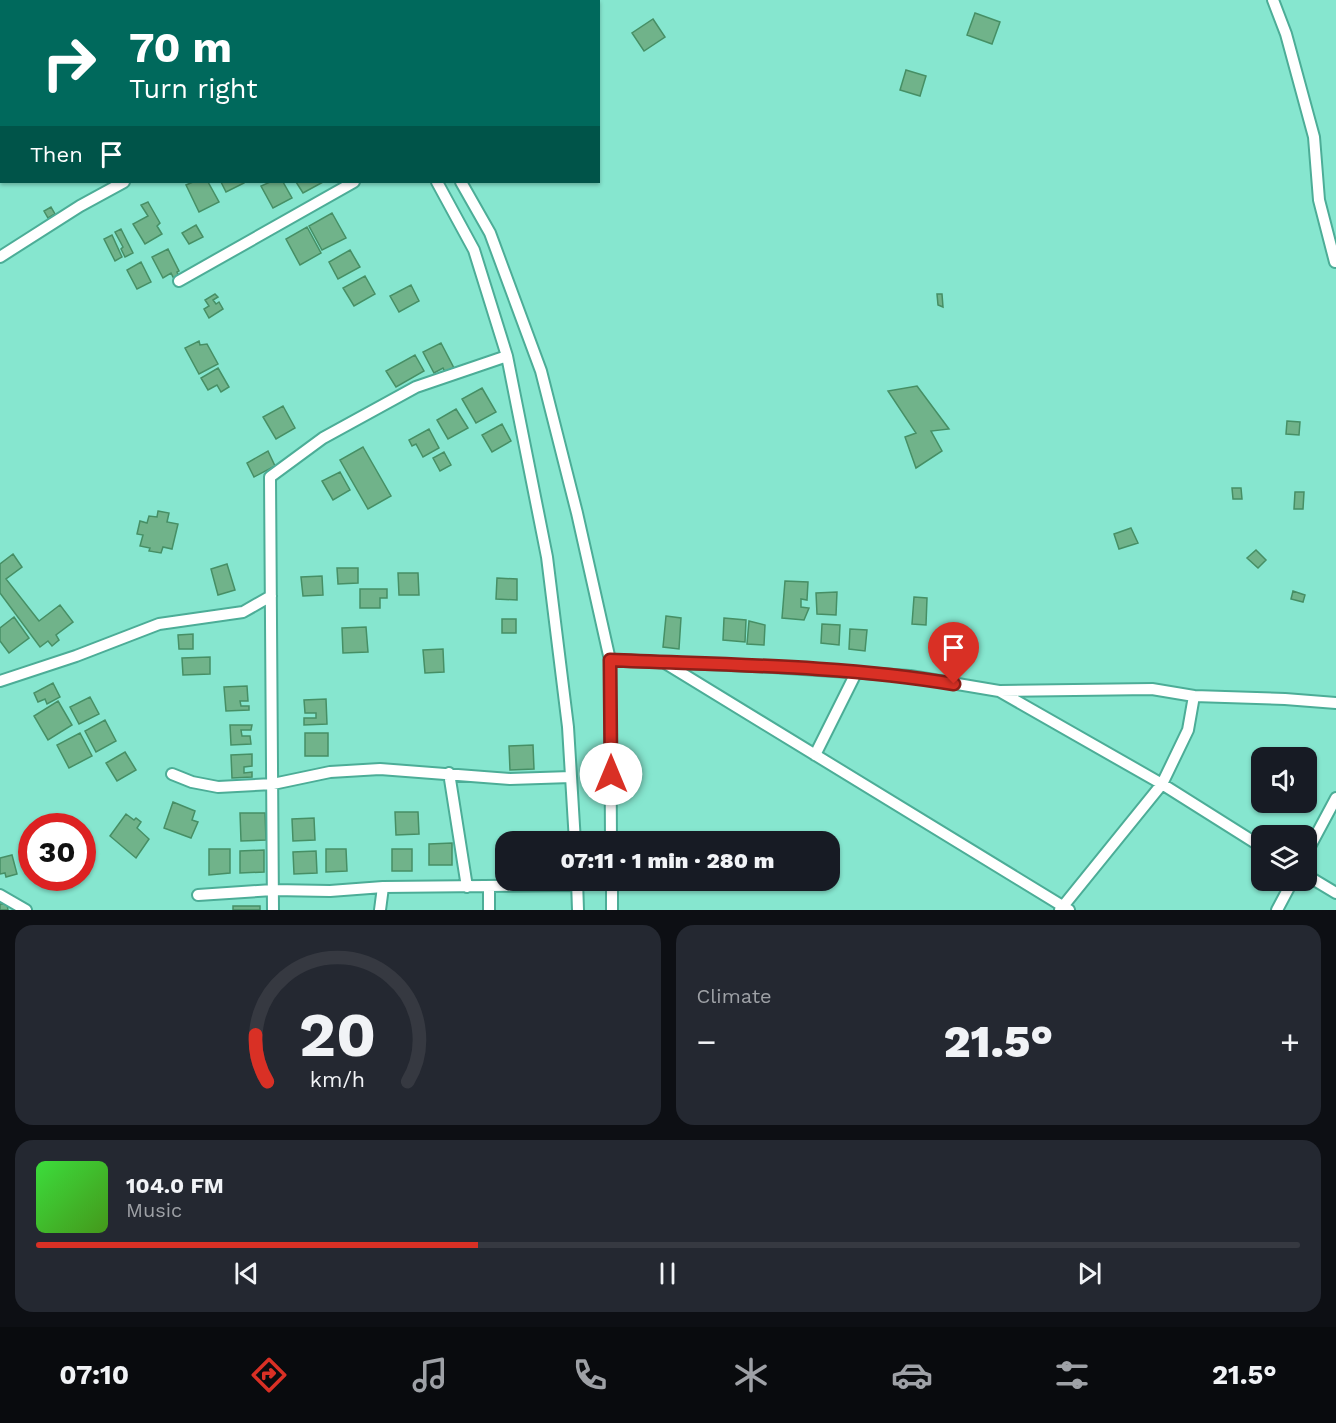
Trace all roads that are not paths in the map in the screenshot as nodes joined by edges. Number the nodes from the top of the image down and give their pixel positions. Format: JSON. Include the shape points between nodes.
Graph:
{"nodes":[{"id":1,"x":1273,"y":0,"type":"edge"},
{"id":2,"x":122,"y":183,"type":"edge"},
{"id":3,"x":352,"y":183,"type":"edge"},
{"id":4,"x":438,"y":183,"type":"edge"},
{"id":5,"x":462,"y":183,"type":"edge"},
{"id":6,"x":0,"y":256,"type":"edge"},
{"id":7,"x":1335,"y":262,"type":"edge"},
{"id":8,"x":179,"y":281,"type":"dead end"},
{"id":9,"x":507,"y":356,"type":"junction"},
{"id":10,"x":271,"y":596,"type":"junction"},
{"id":11,"x":610,"y":660,"type":"junction"},
{"id":12,"x":664,"y":663,"type":"junction"},
{"id":13,"x":856,"y":673,"type":"junction"},
{"id":14,"x":0,"y":681,"type":"edge"},
{"id":15,"x":999,"y":691,"type":"junction"},
{"id":16,"x":1194,"y":696,"type":"junction"},
{"id":17,"x":1336,"y":703,"type":"edge"},
{"id":18,"x":815,"y":755,"type":"junction"},
{"id":19,"x":449,"y":773,"type":"junction"},
{"id":20,"x":172,"y":774,"type":"dead end"},
{"id":21,"x":571,"y":777,"type":"junction"},
{"id":22,"x":273,"y":784,"type":"junction"},
{"id":23,"x":1162,"y":784,"type":"junction"},
{"id":24,"x":1336,"y":798,"type":"edge"},
{"id":25,"x":574,"y":831,"type":"edge"},
{"id":26,"x":611,"y":831,"type":"edge"},
{"id":27,"x":1317,"y":833,"type":"edge"},
{"id":28,"x":1251,"y":840,"type":"edge"},
{"id":29,"x":1317,"y":882,"type":"edge"},
{"id":30,"x":383,"y":887,"type":"junction"},
{"id":31,"x":466,"y":887,"type":"junction"},
{"id":32,"x":489,"y":887,"type":"junction"},
{"id":33,"x":495,"y":887,"type":"edge"},
{"id":34,"x":273,"y":890,"type":"junction"},
{"id":35,"x":577,"y":891,"type":"edge"},
{"id":36,"x":612,"y":891,"type":"edge"},
{"id":37,"x":1287,"y":891,"type":"edge"},
{"id":38,"x":1336,"y":893,"type":"edge"},
{"id":39,"x":0,"y":895,"type":"edge"},
{"id":40,"x":198,"y":895,"type":"dead end"},
{"id":41,"x":1064,"y":909,"type":"edge"},
{"id":42,"x":26,"y":910,"type":"edge"},
{"id":43,"x":273,"y":910,"type":"edge"},
{"id":44,"x":380,"y":910,"type":"edge"},
{"id":45,"x":489,"y":910,"type":"edge"},
{"id":46,"x":578,"y":910,"type":"edge"},
{"id":47,"x":612,"y":910,"type":"edge"},
{"id":48,"x":1277,"y":910,"type":"edge"}],
"edges":[{"from":1,"to":7,"type":"street","via":[[1314,137],[1319,200]]},
{"from":2,"to":6,"type":"street"},
{"from":3,"to":8,"type":"street"},
{"from":4,"to":9,"type":"street","via":[[474,250]]},
{"from":5,"to":11,"type":"street","via":[[490,233],[541,371]]},
{"from":9,"to":10,"type":"street","via":[[416,387],[323,438],[270,477]]},
{"from":9,"to":21,"type":"street","via":[[547,557]]},
{"from":10,"to":14,"type":"street","via":[[243,612],[159,624]]},
{"from":10,"to":22,"type":"street"},
{"from":11,"to":12,"type":"street"},
{"from":11,"to":26,"type":"street"},
{"from":12,"to":13,"type":"street"},
{"from":12,"to":18,"type":"street"},
{"from":13,"to":15,"type":"street","via":[[910,676]]},
{"from":13,"to":18,"type":"street"},
{"from":15,"to":16,"type":"street","via":[[1152,689]]},
{"from":15,"to":23,"type":"street"},
{"from":16,"to":17,"type":"street"},
{"from":16,"to":23,"type":"street","via":[[1188,730]]},
{"from":18,"to":41,"type":"street"},
{"from":19,"to":21,"type":"street","via":[[510,779]]},
{"from":19,"to":22,"type":"street","via":[[380,769],[330,772]]},
{"from":19,"to":31,"type":"street"},
{"from":20,"to":22,"type":"street","via":[[218,787]]},
{"from":21,"to":25,"type":"street"},
{"from":22,"to":34,"type":"street"},
{"from":23,"to":28,"type":"street"},
{"from":23,"to":41,"type":"street"},
{"from":24,"to":27,"type":"street"},
{"from":29,"to":38,"type":"street"},
{"from":30,"to":31,"type":"street"},
{"from":30,"to":34,"type":"street"},
{"from":30,"to":44,"type":"street"},
{"from":31,"to":32,"type":"street"},
{"from":32,"to":33,"type":"street"},
{"from":32,"to":45,"type":"street"},
{"from":34,"to":40,"type":"street"},
{"from":34,"to":43,"type":"street"},
{"from":35,"to":46,"type":"street"},
{"from":36,"to":47,"type":"street"},
{"from":37,"to":48,"type":"street"},
{"from":39,"to":42,"type":"street"}]}
